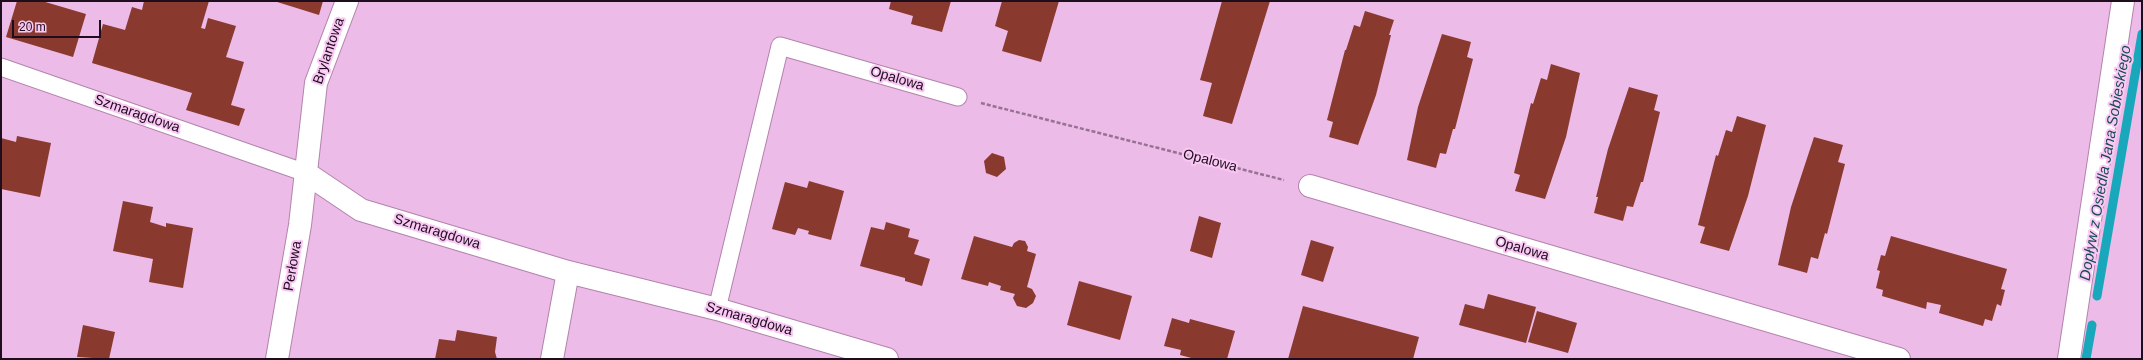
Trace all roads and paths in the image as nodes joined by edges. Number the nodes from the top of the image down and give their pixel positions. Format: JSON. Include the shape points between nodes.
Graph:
{"nodes":[{"id":1,"x":347,"y":1,"type":"edge"},
{"id":2,"x":2123,"y":1,"type":"edge"},
{"id":3,"x":1,"y":67,"type":"edge"},
{"id":4,"x":958,"y":97,"type":"joint"},
{"id":5,"x":306,"y":173,"type":"junction"},
{"id":6,"x":1310,"y":186,"type":"joint"},
{"id":7,"x":568,"y":272,"type":"junction"},
{"id":8,"x":717,"y":310,"type":"junction"},
{"id":9,"x":277,"y":359,"type":"edge"},
{"id":10,"x":552,"y":359,"type":"edge"},
{"id":11,"x":887,"y":359,"type":"edge"},
{"id":12,"x":1899,"y":359,"type":"edge"},
{"id":13,"x":2069,"y":359,"type":"edge"}],
"edges":[{"from":1,"to":5,"type":"street","name":"Brylantowa","via":[[316,83]]},
{"from":2,"to":13,"type":"street"},
{"from":3,"to":5,"type":"lane","name":"Szmaragdowa"},
{"from":4,"to":6,"type":"path","name":"Opalowa"},
{"from":4,"to":8,"type":"lane","name":"Opalowa","via":[[780,46]]},
{"from":5,"to":7,"type":"street","name":"Szmaragdowa","via":[[361,210]]},
{"from":5,"to":9,"type":"street","name":"Perłowa","via":[[300,225]]},
{"from":6,"to":12,"type":"street","name":"Opalowa"},
{"from":7,"to":8,"type":"street","name":"Szmaragdowa"},
{"from":7,"to":10,"type":"street"},
{"from":8,"to":11,"type":"street","name":"Szmaragdowa"}]}
